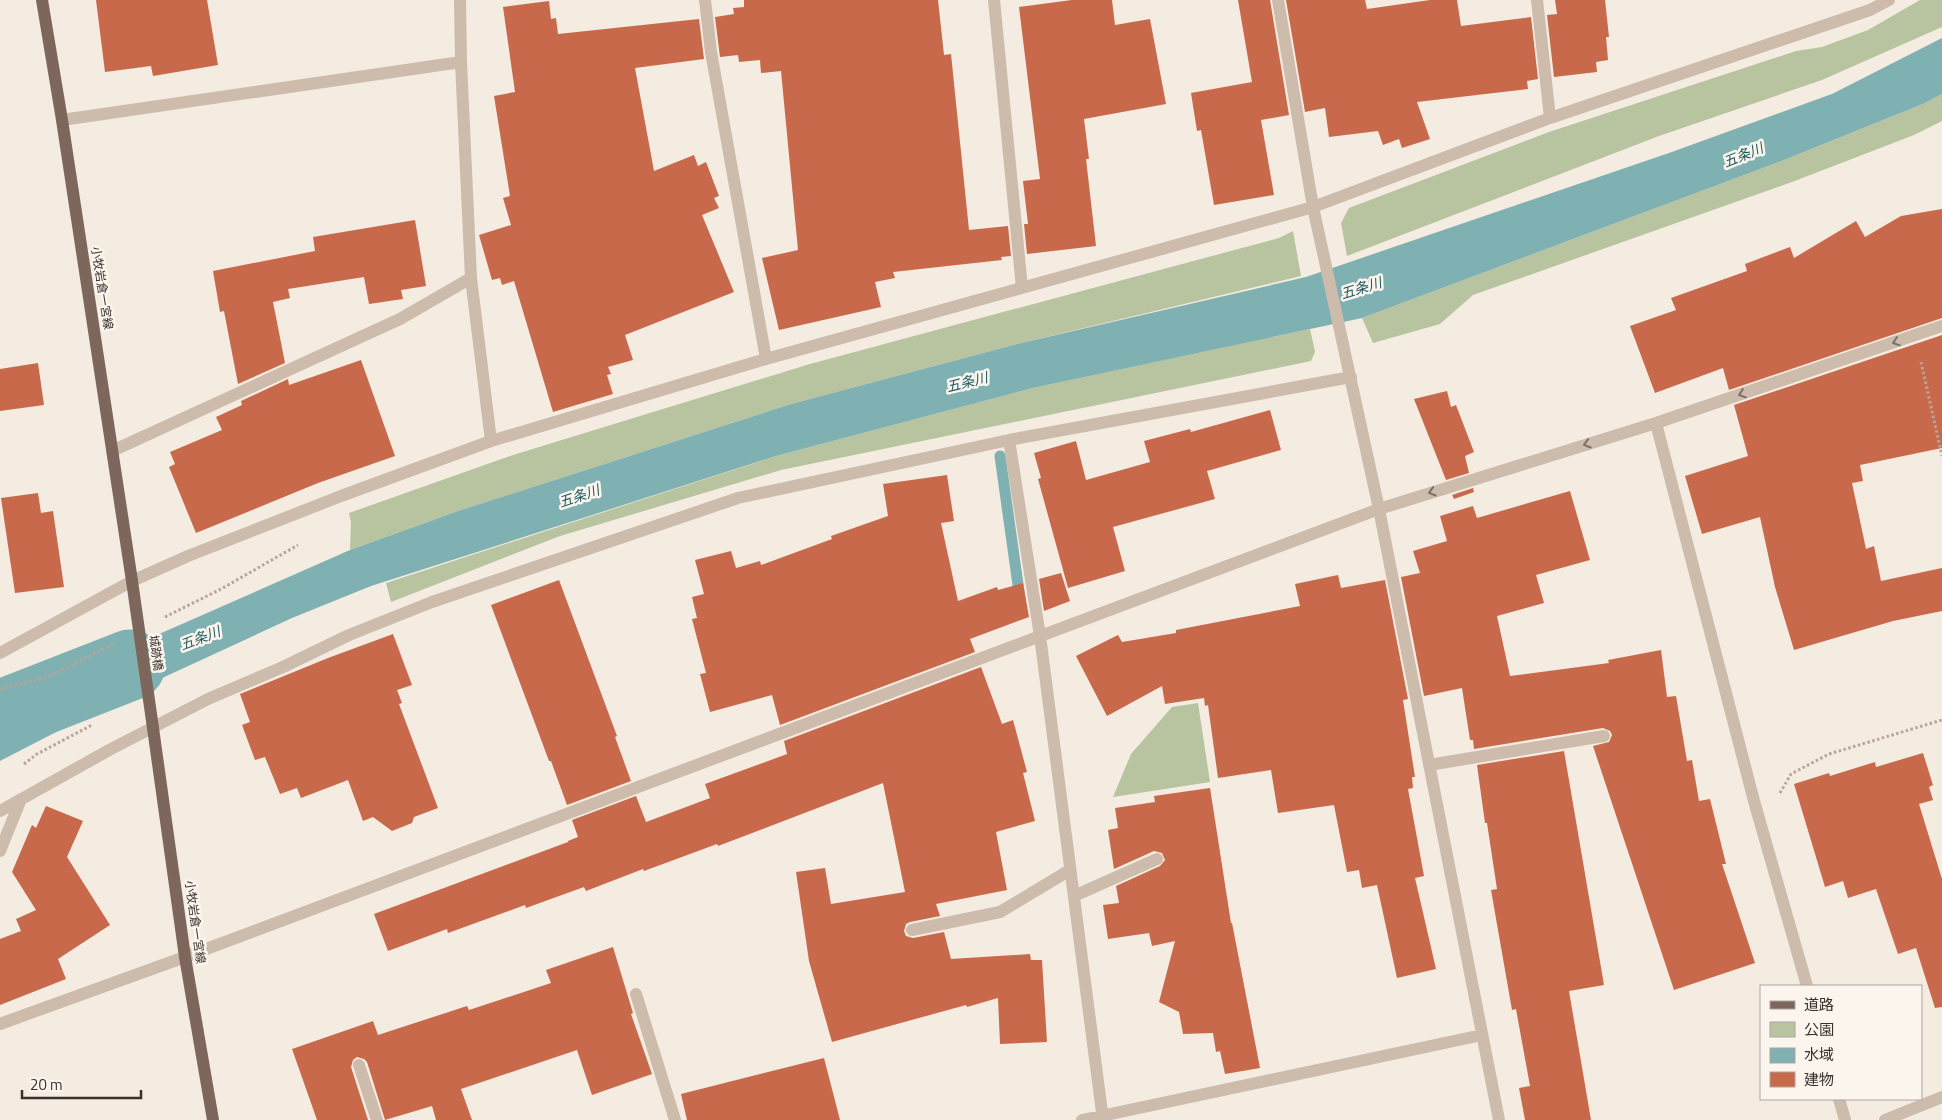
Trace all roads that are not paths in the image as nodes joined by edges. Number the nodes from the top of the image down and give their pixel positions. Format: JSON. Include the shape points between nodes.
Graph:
{"nodes":[{"id":1,"x":42,"y":0,"type":"edge"},
{"id":2,"x":460,"y":0,"type":"edge"},
{"id":3,"x":706,"y":0,"type":"edge"},
{"id":4,"x":994,"y":0,"type":"edge"},
{"id":5,"x":1278,"y":0,"type":"edge"},
{"id":6,"x":1537,"y":0,"type":"edge"},
{"id":7,"x":1889,"y":0,"type":"edge"},
{"id":8,"x":461,"y":62,"type":"junction"},
{"id":9,"x":1550,"y":118,"type":"junction"},
{"id":10,"x":62,"y":120,"type":"junction"},
{"id":11,"x":1313,"y":207,"type":"junction"},
{"id":12,"x":472,"y":278,"type":"junction"},
{"id":13,"x":1022,"y":288,"type":"junction"},
{"id":14,"x":1942,"y":326,"type":"edge"},
{"id":15,"x":766,"y":359,"type":"junction"},
{"id":16,"x":1351,"y":377,"type":"junction"},
{"id":17,"x":1656,"y":423,"type":"junction"},
{"id":18,"x":491,"y":440,"type":"junction"},
{"id":19,"x":1009,"y":440,"type":"junction"},
{"id":20,"x":112,"y":451,"type":"junction"},
{"id":21,"x":1379,"y":509,"type":"junction"},
{"id":22,"x":132,"y":582,"type":"junction"},
{"id":23,"x":1040,"y":636,"type":"junction"},
{"id":24,"x":0,"y":653,"type":"edge"},
{"id":25,"x":153,"y":728,"type":"junction"},
{"id":26,"x":1604,"y":736,"type":"dead end"},
{"id":27,"x":1429,"y":765,"type":"junction"},
{"id":28,"x":21,"y":799,"type":"junction"},
{"id":29,"x":0,"y":811,"type":"edge"},
{"id":30,"x":0,"y":851,"type":"edge"},
{"id":31,"x":1157,"y":858,"type":"dead end"},
{"id":32,"x":1070,"y":870,"type":"junction"},
{"id":33,"x":1074,"y":896,"type":"junction"},
{"id":34,"x":912,"y":930,"type":"dead end"},
{"id":35,"x":185,"y":957,"type":"junction"},
{"id":36,"x":1807,"y":985,"type":"edge"},
{"id":37,"x":636,"y":994,"type":"dead end"},
{"id":38,"x":0,"y":1024,"type":"edge"},
{"id":39,"x":1482,"y":1035,"type":"junction"},
{"id":40,"x":358,"y":1065,"type":"dead end"},
{"id":41,"x":1942,"y":1097,"type":"edge"},
{"id":42,"x":1839,"y":1100,"type":"edge"},
{"id":43,"x":1103,"y":1117,"type":"edge"},
{"id":44,"x":213,"y":1120,"type":"edge"},
{"id":45,"x":377,"y":1120,"type":"edge"},
{"id":46,"x":675,"y":1120,"type":"edge"},
{"id":47,"x":1082,"y":1120,"type":"edge"},
{"id":48,"x":1499,"y":1120,"type":"edge"},
{"id":49,"x":1845,"y":1120,"type":"edge"},
{"id":50,"x":1885,"y":1120,"type":"edge"}],
"edges":[{"from":1,"to":10,"type":"main road","name":"小牧岩倉一宮線"},
{"from":2,"to":8,"type":"street"},
{"from":3,"to":15,"type":"street","via":[[711,52]]},
{"from":4,"to":13,"type":"street"},
{"from":5,"to":11,"type":"street"},
{"from":6,"to":9,"type":"street"},
{"from":7,"to":9,"type":"street","via":[[1870,10]]},
{"from":8,"to":10,"type":"street"},
{"from":8,"to":12,"type":"street"},
{"from":9,"to":11,"type":"street"},
{"from":10,"to":20,"type":"main road","name":"小牧岩倉一宮線"},
{"from":11,"to":13,"type":"street"},
{"from":11,"to":16,"type":"street"},
{"from":12,"to":18,"type":"street"},
{"from":12,"to":20,"type":"street","via":[[400,319]]},
{"from":13,"to":15,"type":"street"},
{"from":14,"to":17,"type":"street","one_way":true},
{"from":15,"to":18,"type":"street"},
{"from":16,"to":19,"type":"street"},
{"from":16,"to":21,"type":"street"},
{"from":17,"to":21,"type":"street","one_way":true},
{"from":17,"to":36,"type":"street","via":[[1754,801]]},
{"from":18,"to":22,"type":"street","via":[[188,556]]},
{"from":19,"to":23,"type":"street"},
{"from":19,"to":25,"type":"street","via":[[738,498],[432,602],[349,635],[208,699]]},
{"from":20,"to":22,"type":"main road","name":"小牧岩倉一宮線"},
{"from":21,"to":23,"type":"street"},
{"from":21,"to":27,"type":"street"},
{"from":22,"to":24,"type":"street"},
{"from":22,"to":25,"type":"main road","name":"城跡橋","bridge":true},
{"from":23,"to":32,"type":"street"},
{"from":23,"to":35,"type":"street"},
{"from":25,"to":28,"type":"street"},
{"from":25,"to":35,"type":"main road","name":"小牧岩倉一宮線"},
{"from":26,"to":27,"type":"street"},
{"from":27,"to":39,"type":"street"},
{"from":28,"to":29,"type":"street"},
{"from":28,"to":30,"type":"street"},
{"from":31,"to":33,"type":"street"},
{"from":32,"to":33,"type":"street"},
{"from":32,"to":34,"type":"street","via":[[1000,912]]},
{"from":33,"to":43,"type":"street"},
{"from":35,"to":38,"type":"street"},
{"from":35,"to":44,"type":"main road","name":"小牧岩倉一宮線"},
{"from":37,"to":46,"type":"street"},
{"from":39,"to":43,"type":"street"},
{"from":39,"to":48,"type":"street"},
{"from":40,"to":45,"type":"street"},
{"from":41,"to":50,"type":"street"},
{"from":42,"to":49,"type":"street"},
{"from":43,"to":47,"type":"street"}]}
